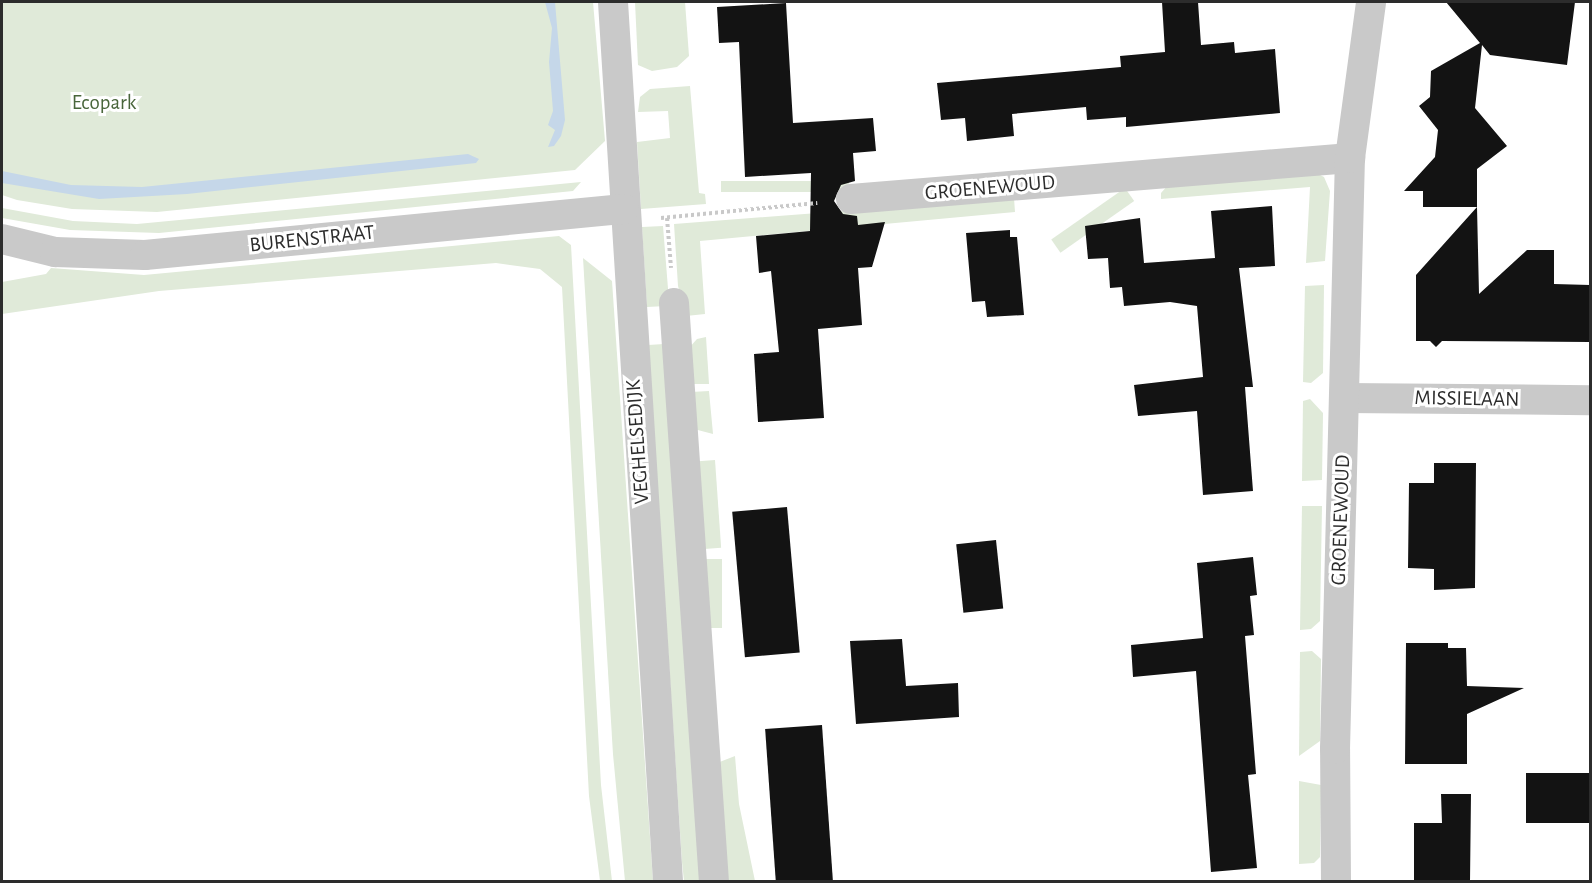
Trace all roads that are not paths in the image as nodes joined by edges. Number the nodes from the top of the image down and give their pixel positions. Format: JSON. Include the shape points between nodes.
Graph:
{"nodes":[{"id":1,"x":612,"y":2,"type":"edge"},
{"id":2,"x":1371,"y":2,"type":"edge"},
{"id":3,"x":1350,"y":158,"type":"junction"},
{"id":4,"x":851,"y":199,"type":"road end"},
{"id":5,"x":624,"y":209,"type":"junction"},
{"id":6,"x":2,"y":239,"type":"edge"},
{"id":7,"x":674,"y":303,"type":"road end"},
{"id":8,"x":1344,"y":398,"type":"junction"},
{"id":9,"x":1590,"y":400,"type":"edge"},
{"id":10,"x":668,"y":882,"type":"edge"},
{"id":11,"x":714,"y":882,"type":"edge"},
{"id":12,"x":1336,"y":882,"type":"edge"}],
"edges":[{"from":1,"to":5,"type":"street","name":"VEGHELSEDIJK"},
{"from":2,"to":3,"type":"street","name":"GROENEWOUD"},
{"from":3,"to":4,"type":"street","name":"GROENEWOUD"},
{"from":3,"to":8,"type":"street","name":"GROENEWOUD"},
{"from":5,"to":6,"type":"street","name":"BURENSTRAAT","via":[[145,255],[55,252]]},
{"from":5,"to":10,"type":"street","name":"VEGHELSEDIJK"},
{"from":7,"to":11,"type":"street"},
{"from":8,"to":9,"type":"street","name":"MISSIELAAN"},
{"from":8,"to":12,"type":"street","name":"GROENEWOUD","via":[[1335,749]]}]}
